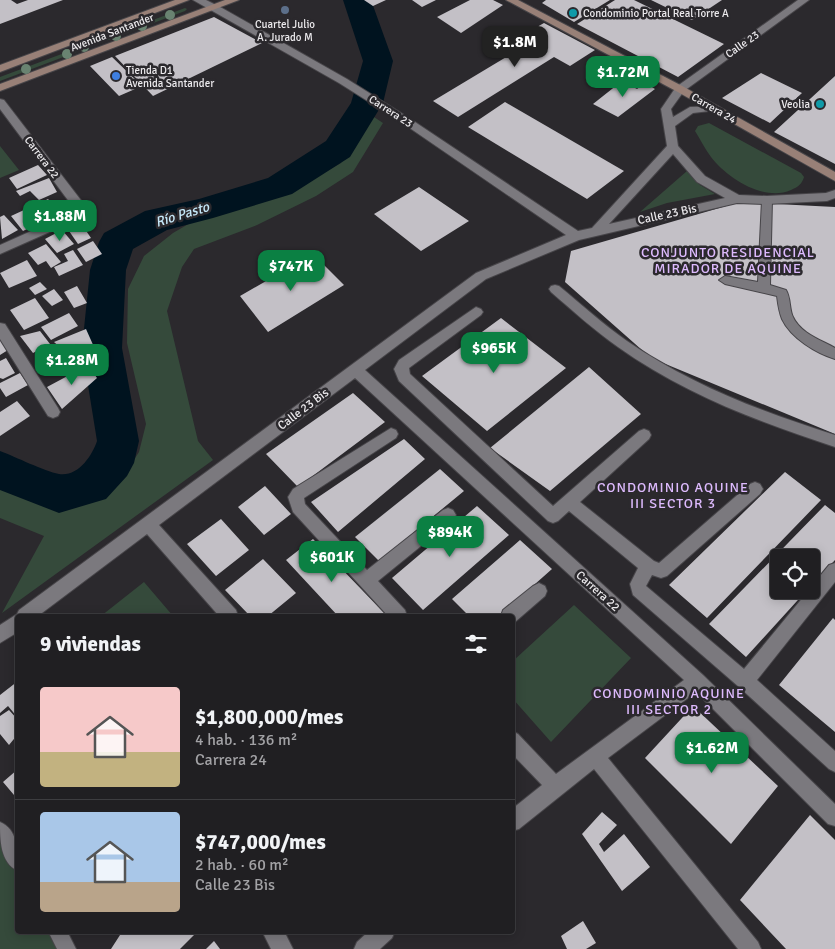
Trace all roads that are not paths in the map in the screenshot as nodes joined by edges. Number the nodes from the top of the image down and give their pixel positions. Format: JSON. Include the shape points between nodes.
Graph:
{"nodes":[{"id":1,"x":184,"y":0,"type":"edge"},
{"id":2,"x":198,"y":0,"type":"edge"},
{"id":3,"x":234,"y":0,"type":"edge"},
{"id":4,"x":511,"y":0,"type":"edge"},
{"id":5,"x":804,"y":0,"type":"edge"},
{"id":6,"x":213,"y":7,"type":"junction"},
{"id":7,"x":0,"y":69,"type":"edge"},
{"id":8,"x":0,"y":88,"type":"edge"},
{"id":9,"x":680,"y":89,"type":"junction"},
{"id":10,"x":0,"y":102,"type":"edge"},
{"id":11,"x":714,"y":108,"type":"junction"},
{"id":12,"x":669,"y":125,"type":"junction"},
{"id":13,"x":673,"y":147,"type":"junction"},
{"id":14,"x":835,"y":177,"type":"edge"},
{"id":15,"x":835,"y":194,"type":"edge"},
{"id":16,"x":738,"y":199,"type":"junction"},
{"id":17,"x":767,"y":200,"type":"junction"},
{"id":18,"x":597,"y":230,"type":"junction"},
{"id":19,"x":576,"y":236,"type":"junction"},
{"id":20,"x":0,"y":250,"type":"edge"},
{"id":21,"x":725,"y":280,"type":"dead end"},
{"id":22,"x":764,"y":288,"type":"junction"},
{"id":23,"x":554,"y":289,"type":"dead end"},
{"id":24,"x":476,"y":312,"type":"dead end"},
{"id":25,"x":0,"y":328,"type":"edge"},
{"id":26,"x":835,"y":354,"type":"edge"},
{"id":27,"x":355,"y":370,"type":"junction"},
{"id":28,"x":53,"y":412,"type":"dead end"},
{"id":29,"x":391,"y":434,"type":"dead end"},
{"id":30,"x":644,"y":435,"type":"dead end"},
{"id":31,"x":835,"y":441,"type":"edge"},
{"id":32,"x":755,"y":489,"type":"dead end"},
{"id":33,"x":569,"y":502,"type":"junction"},
{"id":34,"x":448,"y":515,"type":"dead end"},
{"id":35,"x":553,"y":516,"type":"junction"},
{"id":36,"x":148,"y":526,"type":"junction"},
{"id":37,"x":534,"y":533,"type":"junction"},
{"id":38,"x":649,"y":567,"type":"junction"},
{"id":39,"x":835,"y":570,"type":"edge"},
{"id":40,"x":366,"y":581,"type":"junction"},
{"id":41,"x":539,"y":591,"type":"dead end"},
{"id":42,"x":28,"y":614,"type":"edge"},
{"id":43,"x":228,"y":614,"type":"edge"},
{"id":44,"x":397,"y":614,"type":"edge"},
{"id":45,"x":511,"y":614,"type":"edge"},
{"id":46,"x":15,"y":624,"type":"edge"},
{"id":47,"x":0,"y":635,"type":"edge"},
{"id":48,"x":697,"y":681,"type":"junction"},
{"id":49,"x":745,"y":681,"type":"junction"},
{"id":50,"x":515,"y":743,"type":"edge"},
{"id":51,"x":596,"y":757,"type":"junction"},
{"id":52,"x":835,"y":763,"type":"edge"},
{"id":53,"x":555,"y":786,"type":"junction"},
{"id":54,"x":835,"y":817,"type":"edge"},
{"id":55,"x":515,"y":819,"type":"edge"},
{"id":56,"x":0,"y":831,"type":"edge"},
{"id":57,"x":15,"y":857,"type":"edge"},
{"id":58,"x":59,"y":934,"type":"edge"},
{"id":59,"x":274,"y":934,"type":"edge"},
{"id":60,"x":382,"y":934,"type":"edge"},
{"id":61,"x":67,"y":949,"type":"edge"},
{"id":62,"x":283,"y":949,"type":"edge"},
{"id":63,"x":364,"y":949,"type":"edge"},
{"id":64,"x":751,"y":949,"type":"edge"}],
"edges":[{"from":1,"to":7,"type":"main road","name":"Avenida Santander"},
{"from":2,"to":6,"type":"street","name":"Carrera 23"},
{"from":3,"to":6,"type":"main road","name":"Avenida Santander"},
{"from":4,"to":9,"type":"main road","name":"Carrera 24"},
{"from":5,"to":9,"type":"street","name":"Calle 23"},
{"from":6,"to":8,"type":"main road","name":"Avenida Santander"},
{"from":6,"to":19,"type":"street","name":"Carrera 23","via":[[405,120]]},
{"from":9,"to":11,"type":"main road","name":"Carrera 24"},
{"from":9,"to":12,"type":"street","via":[[666,109]]},
{"from":10,"to":20,"type":"street","name":"Carrera 22","via":[[84,212]]},
{"from":11,"to":12,"type":"street","via":[[690,110]]},
{"from":11,"to":14,"type":"main road","name":"Carrera 24"},
{"from":12,"to":13,"type":"street"},
{"from":13,"to":16,"type":"street","via":[[702,179]]},
{"from":13,"to":18,"type":"street","name":"Calle 23 Bis"},
{"from":15,"to":17,"type":"street"},
{"from":16,"to":17,"type":"street"},
{"from":16,"to":18,"type":"street","name":"Calle 23 Bis"},
{"from":17,"to":22,"type":"lane"},
{"from":18,"to":19,"type":"street","name":"Calle 23 Bis"},
{"from":19,"to":27,"type":"street","name":"Calle 23 Bis","via":[[481,276]]},
{"from":21,"to":22,"type":"lane"},
{"from":22,"to":26,"type":"lane","via":[[782,293],[788,320],[794,328]]},
{"from":23,"to":31,"type":"lane","via":[[632,351],[689,385],[793,428]]},
{"from":24,"to":35,"type":"street","via":[[404,364],[401,369],[404,377]]},
{"from":25,"to":28,"type":"street"},
{"from":27,"to":36,"type":"street","name":"Calle 23 Bis"},
{"from":27,"to":37,"type":"street","name":"Carrera 22"},
{"from":29,"to":40,"type":"street","via":[[296,497],[298,507]]},
{"from":30,"to":33,"type":"street"},
{"from":32,"to":38,"type":"street","via":[[661,571]]},
{"from":33,"to":35,"type":"street"},
{"from":33,"to":38,"type":"street"},
{"from":34,"to":40,"type":"street"},
{"from":35,"to":37,"type":"street"},
{"from":36,"to":42,"type":"street","name":"Calle 23 Bis"},
{"from":36,"to":43,"type":"street"},
{"from":37,"to":48,"type":"street","name":"Carrera 22"},
{"from":38,"to":49,"type":"street","via":[[640,579],[639,590]]},
{"from":39,"to":49,"type":"street"},
{"from":40,"to":44,"type":"street"},
{"from":41,"to":45,"type":"street"},
{"from":46,"to":47,"type":"street"},
{"from":48,"to":51,"type":"street"},
{"from":48,"to":54,"type":"street","name":"Carrera 22"},
{"from":49,"to":52,"type":"street"},
{"from":50,"to":53,"type":"street"},
{"from":51,"to":53,"type":"street"},
{"from":51,"to":64,"type":"street"},
{"from":53,"to":55,"type":"street"},
{"from":56,"to":57,"type":"lane"},
{"from":58,"to":61,"type":"lane"},
{"from":59,"to":62,"type":"street"},
{"from":60,"to":63,"type":"street"}]}
